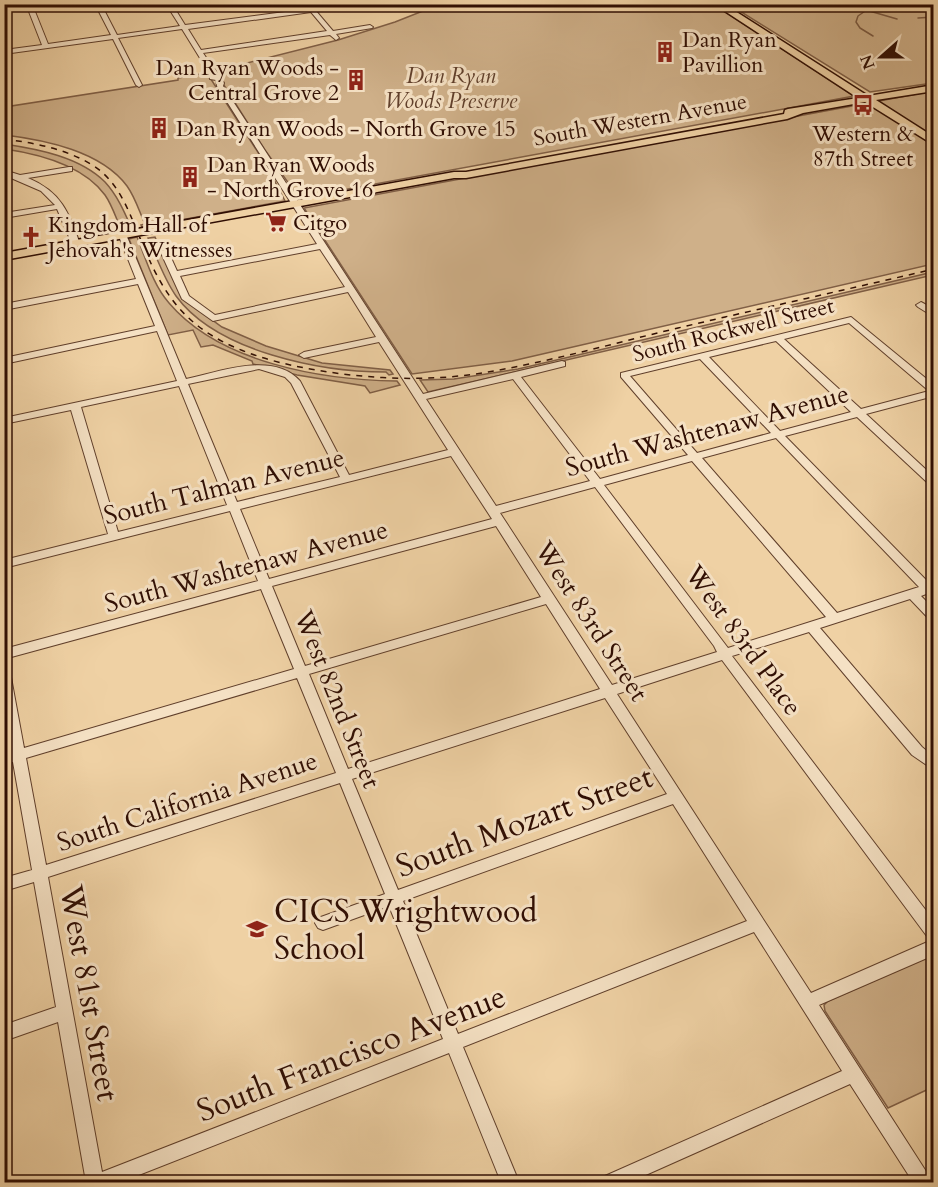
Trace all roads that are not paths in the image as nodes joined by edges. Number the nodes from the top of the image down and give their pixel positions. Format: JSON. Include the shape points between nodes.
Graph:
{"nodes":[{"id":1,"x":13,"y":4,"type":"edge"},
{"id":2,"x":29,"y":4,"type":"edge"},
{"id":3,"x":98,"y":4,"type":"edge"},
{"id":4,"x":354,"y":4,"type":"edge"},
{"id":5,"x":718,"y":4,"type":"edge"},
{"id":6,"x":726,"y":4,"type":"edge"},
{"id":7,"x":4,"y":6,"type":"edge"},
{"id":8,"x":172,"y":6,"type":"edge"},
{"id":9,"x":310,"y":7,"type":"edge"},
{"id":10,"x":370,"y":27,"type":"dead end"},
{"id":11,"x":184,"y":29,"type":"junction"},
{"id":12,"x":332,"y":33,"type":"junction"},
{"id":13,"x":115,"y":38,"type":"junction"},
{"id":14,"x":338,"y":39,"type":"dead end"},
{"id":15,"x":46,"y":46,"type":"junction"},
{"id":16,"x":4,"y":52,"type":"edge"},
{"id":17,"x":199,"y":52,"type":"junction"},
{"id":18,"x":139,"y":85,"type":"dead end"},
{"id":19,"x":933,"y":87,"type":"edge"},
{"id":20,"x":870,"y":99,"type":"junction"},
{"id":21,"x":933,"y":135,"type":"edge"},
{"id":22,"x":933,"y":142,"type":"edge"},
{"id":23,"x":69,"y":169,"type":"dead end"},
{"id":24,"x":4,"y":172,"type":"edge"},
{"id":25,"x":19,"y":176,"type":"junction"},
{"id":26,"x":4,"y":177,"type":"edge"},
{"id":27,"x":295,"y":204,"type":"junction"},
{"id":28,"x":61,"y":206,"type":"junction"},
{"id":29,"x":4,"y":216,"type":"edge"},
{"id":30,"x":123,"y":236,"type":"junction"},
{"id":31,"x":76,"y":244,"type":"junction"},
{"id":32,"x":321,"y":246,"type":"junction"},
{"id":33,"x":165,"y":252,"type":"dead end"},
{"id":34,"x":4,"y":257,"type":"edge"},
{"id":35,"x":174,"y":274,"type":"junction"},
{"id":36,"x":141,"y":281,"type":"junction"},
{"id":37,"x":350,"y":289,"type":"junction"},
{"id":38,"x":933,"y":302,"type":"edge"},
{"id":39,"x":4,"y":307,"type":"edge"},
{"id":40,"x":933,"y":315,"type":"edge"},
{"id":41,"x":160,"y":328,"type":"junction"},
{"id":42,"x":382,"y":338,"type":"junction"},
{"id":43,"x":778,"y":338,"type":"junction"},
{"id":44,"x":304,"y":355,"type":"dead end"},
{"id":45,"x":702,"y":356,"type":"junction"},
{"id":46,"x":4,"y":361,"type":"edge"},
{"id":47,"x":562,"y":364,"type":"dead end"},
{"id":48,"x":515,"y":375,"type":"junction"},
{"id":49,"x":182,"y":382,"type":"junction"},
{"id":50,"x":933,"y":392,"type":"edge"},
{"id":51,"x":420,"y":398,"type":"junction"},
{"id":52,"x":75,"y":405,"type":"junction"},
{"id":53,"x":858,"y":413,"type":"junction"},
{"id":54,"x":4,"y":421,"type":"edge"},
{"id":55,"x":778,"y":434,"type":"junction"},
{"id":56,"x":454,"y":452,"type":"junction"},
{"id":57,"x":694,"y":457,"type":"junction"},
{"id":58,"x":346,"y":479,"type":"junction"},
{"id":59,"x":597,"y":483,"type":"junction"},
{"id":60,"x":933,"y":483,"type":"edge"},
{"id":61,"x":233,"y":507,"type":"junction"},
{"id":62,"x":495,"y":516,"type":"junction"},
{"id":63,"x":114,"y":537,"type":"junction"},
{"id":64,"x":4,"y":564,"type":"edge"},
{"id":65,"x":265,"y":584,"type":"junction"},
{"id":66,"x":931,"y":588,"type":"edge"},
{"id":67,"x":912,"y":594,"type":"junction"},
{"id":68,"x":549,"y":599,"type":"junction"},
{"id":69,"x":933,"y":617,"type":"edge"},
{"id":70,"x":835,"y":619,"type":"junction"},
{"id":71,"x":811,"y":626,"type":"junction"},
{"id":72,"x":4,"y":654,"type":"edge"},
{"id":73,"x":725,"y":654,"type":"junction"},
{"id":74,"x":4,"y":672,"type":"edge"},
{"id":75,"x":301,"y":672,"type":"junction"},
{"id":76,"x":608,"y":692,"type":"junction"},
{"id":77,"x":20,"y":754,"type":"junction"},
{"id":78,"x":4,"y":759,"type":"edge"},
{"id":79,"x":933,"y":765,"type":"edge"},
{"id":80,"x":344,"y":777,"type":"junction"},
{"id":81,"x":676,"y":797,"type":"junction"},
{"id":82,"x":41,"y":874,"type":"junction"},
{"id":83,"x":4,"y":885,"type":"edge"},
{"id":84,"x":393,"y":898,"type":"junction"},
{"id":85,"x":323,"y":923,"type":"dead end"},
{"id":86,"x":757,"y":924,"type":"junction"},
{"id":87,"x":933,"y":933,"type":"edge"},
{"id":88,"x":933,"y":947,"type":"edge"},
{"id":89,"x":807,"y":1002,"type":"junction"},
{"id":90,"x":64,"y":1012,"type":"junction"},
{"id":91,"x":4,"y":1033,"type":"edge"},
{"id":92,"x":452,"y":1044,"type":"junction"},
{"id":93,"x":854,"y":1074,"type":"junction"},
{"id":94,"x":95,"y":1182,"type":"edge"},
{"id":95,"x":100,"y":1182,"type":"edge"},
{"id":96,"x":510,"y":1182,"type":"edge"},
{"id":97,"x":611,"y":1182,"type":"edge"},
{"id":98,"x":923,"y":1182,"type":"edge"}],
"edges":[{"from":1,"to":7,"type":"street"},
{"from":2,"to":15,"type":"street"},
{"from":3,"to":13,"type":"street"},
{"from":4,"to":9,"type":"street"},
{"from":5,"to":20,"type":"main road"},
{"from":6,"to":20,"type":"main road"},
{"from":8,"to":11,"type":"street","name":"West 83rd Street"},
{"from":9,"to":11,"type":"street"},
{"from":9,"to":12,"type":"street"},
{"from":10,"to":12,"type":"street"},
{"from":11,"to":13,"type":"street"},
{"from":11,"to":17,"type":"street","name":"West 83rd Street"},
{"from":12,"to":14,"type":"street"},
{"from":12,"to":17,"type":"street"},
{"from":13,"to":15,"type":"street"},
{"from":13,"to":18,"type":"street"},
{"from":15,"to":16,"type":"street"},
{"from":17,"to":27,"type":"street","name":"West 83rd Street"},
{"from":19,"to":20,"type":"main road","name":"South Western Avenue"},
{"from":20,"to":21,"type":"main road"},
{"from":20,"to":22,"type":"main road"},
{"from":20,"to":27,"type":"main road","name":"South Western Avenue"},
{"from":23,"to":25,"type":"street"},
{"from":24,"to":25,"type":"street"},
{"from":25,"to":26,"type":"street"},
{"from":25,"to":28,"type":"street","via":[[47,192]]},
{"from":27,"to":30,"type":"main road","name":"South Western Avenue"},
{"from":27,"to":32,"type":"street","name":"West 83rd Street"},
{"from":28,"to":29,"type":"street"},
{"from":28,"to":31,"type":"street"},
{"from":30,"to":31,"type":"main road","name":"South Western Avenue"},
{"from":30,"to":36,"type":"street","name":"West 82nd Street"},
{"from":31,"to":34,"type":"main road","name":"South Western Avenue"},
{"from":32,"to":35,"type":"street"},
{"from":32,"to":37,"type":"street","name":"West 83rd Street"},
{"from":33,"to":35,"type":"street"},
{"from":35,"to":37,"type":"street","via":[[185,297],[213,318]]},
{"from":36,"to":39,"type":"street"},
{"from":36,"to":41,"type":"street","name":"West 82nd Street"},
{"from":37,"to":42,"type":"street","name":"West 83rd Street"},
{"from":38,"to":40,"type":"street","via":[[921,305]]},
{"from":41,"to":46,"type":"street"},
{"from":41,"to":49,"type":"street","name":"West 82nd Street"},
{"from":42,"to":44,"type":"street"},
{"from":42,"to":51,"type":"street","name":"West 83rd Street"},
{"from":43,"to":45,"type":"street","name":"South Rockwell Street"},
{"from":43,"to":50,"type":"street","name":"South Rockwell Street","via":[[851,320]]},
{"from":43,"to":53,"type":"street"},
{"from":45,"to":55,"type":"street"},
{"from":45,"to":57,"type":"street","name":"South Rockwell Street","via":[[624,375]]},
{"from":47,"to":48,"type":"street"},
{"from":48,"to":51,"type":"street"},
{"from":48,"to":59,"type":"street","name":"West 83rd Place"},
{"from":49,"to":52,"type":"street"},
{"from":49,"to":58,"type":"street","via":[[255,366],[291,376]]},
{"from":49,"to":61,"type":"street","name":"West 82nd Street"},
{"from":50,"to":53,"type":"street","name":"South Washtenaw Avenue"},
{"from":51,"to":56,"type":"street","name":"West 83rd Street"},
{"from":52,"to":54,"type":"street"},
{"from":52,"to":63,"type":"street"},
{"from":53,"to":55,"type":"street","name":"South Washtenaw Avenue"},
{"from":53,"to":60,"type":"street"},
{"from":55,"to":57,"type":"street","name":"South Washtenaw Avenue"},
{"from":55,"to":66,"type":"street"},
{"from":56,"to":58,"type":"street","name":"South Talman Avenue"},
{"from":56,"to":62,"type":"street","name":"West 83rd Street"},
{"from":57,"to":59,"type":"street","name":"South Washtenaw Avenue"},
{"from":57,"to":70,"type":"street"},
{"from":58,"to":61,"type":"street","name":"South Talman Avenue"},
{"from":59,"to":62,"type":"street","name":"South Washtenaw Avenue"},
{"from":59,"to":73,"type":"street","name":"West 83rd Place"},
{"from":61,"to":63,"type":"street","name":"South Talman Avenue"},
{"from":61,"to":65,"type":"street","name":"West 82nd Street"},
{"from":62,"to":65,"type":"street","name":"South Washtenaw Avenue"},
{"from":62,"to":68,"type":"street","name":"West 83rd Street"},
{"from":63,"to":64,"type":"street","name":"South Talman Avenue"},
{"from":65,"to":72,"type":"street","name":"South Washtenaw Avenue"},
{"from":65,"to":75,"type":"street","name":"West 82nd Street"},
{"from":66,"to":67,"type":"street","name":"South California Avenue"},
{"from":67,"to":69,"type":"street"},
{"from":67,"to":70,"type":"street","name":"South California Avenue"},
{"from":68,"to":75,"type":"street"},
{"from":68,"to":76,"type":"street","name":"West 83rd Street"},
{"from":70,"to":71,"type":"street","name":"South California Avenue"},
{"from":71,"to":73,"type":"street","name":"South California Avenue"},
{"from":71,"to":79,"type":"street"},
{"from":73,"to":76,"type":"street","name":"South California Avenue"},
{"from":73,"to":87,"type":"street","name":"West 83rd Place"},
{"from":74,"to":77,"type":"street","name":"West 81st Street"},
{"from":75,"to":77,"type":"street"},
{"from":75,"to":80,"type":"street","name":"West 82nd Street"},
{"from":76,"to":80,"type":"street","name":"South California Avenue"},
{"from":76,"to":81,"type":"street","name":"West 83rd Street"},
{"from":77,"to":78,"type":"street"},
{"from":77,"to":82,"type":"street","name":"West 81st Street"},
{"from":80,"to":82,"type":"street","name":"South California Avenue"},
{"from":80,"to":84,"type":"street","name":"West 82nd Street"},
{"from":81,"to":84,"type":"street","name":"South Mozart Street"},
{"from":81,"to":86,"type":"street","name":"West 83rd Street"},
{"from":82,"to":83,"type":"street","name":"South California Avenue"},
{"from":82,"to":90,"type":"street","name":"West 81st Street"},
{"from":84,"to":85,"type":"street","name":"South Mozart Street"},
{"from":84,"to":92,"type":"street","name":"West 82nd Street"},
{"from":86,"to":89,"type":"street","name":"West 83rd Street"},
{"from":86,"to":92,"type":"street","name":"South Francisco Avenue"},
{"from":88,"to":89,"type":"street"},
{"from":89,"to":93,"type":"street","name":"West 83rd Street"},
{"from":90,"to":91,"type":"street"},
{"from":90,"to":94,"type":"street","name":"West 81st Street"},
{"from":92,"to":95,"type":"street","name":"South Francisco Avenue"},
{"from":92,"to":96,"type":"street","name":"West 82nd Street"},
{"from":93,"to":97,"type":"street"},
{"from":93,"to":98,"type":"street","name":"West 83rd Street"}]}
